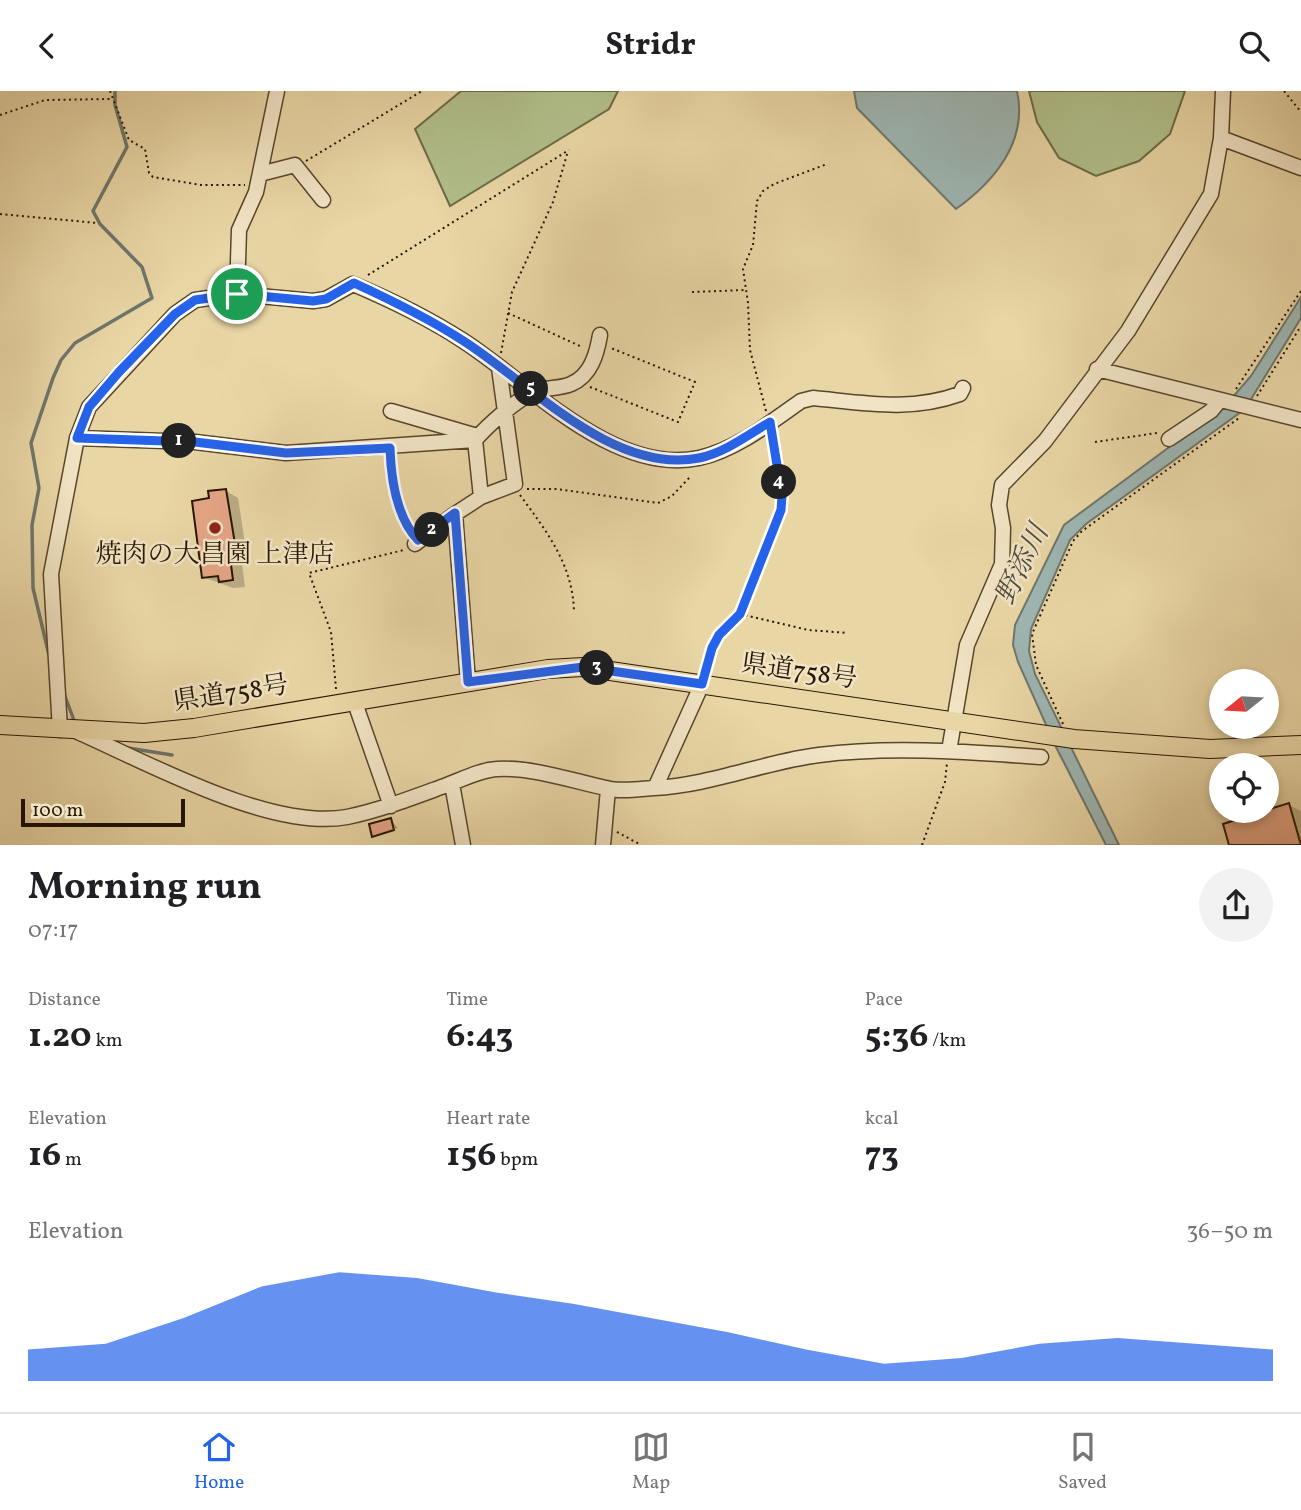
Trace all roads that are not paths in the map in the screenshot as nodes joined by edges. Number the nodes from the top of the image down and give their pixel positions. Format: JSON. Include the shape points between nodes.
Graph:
{"nodes":[{"id":1,"x":277,"y":91,"type":"edge"},
{"id":2,"x":1223,"y":91,"type":"edge"},
{"id":3,"x":1221,"y":138,"type":"junction"},
{"id":4,"x":1301,"y":168,"type":"edge"},
{"id":5,"x":259,"y":180,"type":"junction"},
{"id":6,"x":324,"y":200,"type":"dead end"},
{"id":7,"x":237,"y":294,"type":"junction"},
{"id":8,"x":598,"y":344,"type":"road end"},
{"id":9,"x":499,"y":368,"type":"junction"},
{"id":10,"x":1097,"y":369,"type":"junction"},
{"id":11,"x":963,"y":388,"type":"dead end"},
{"id":12,"x":535,"y":392,"type":"junction"},
{"id":13,"x":1223,"y":401,"type":"junction"},
{"id":14,"x":391,"y":411,"type":"dead end"},
{"id":15,"x":505,"y":415,"type":"junction"},
{"id":16,"x":1301,"y":420,"type":"edge"},
{"id":17,"x":1173,"y":437,"type":"road end"},
{"id":18,"x":77,"y":438,"type":"junction"},
{"id":19,"x":476,"y":438,"type":"junction"},
{"id":20,"x":481,"y":497,"type":"junction"},
{"id":21,"x":455,"y":513,"type":"junction"},
{"id":22,"x":416,"y":542,"type":"road end"},
{"id":23,"x":468,"y":682,"type":"junction"},
{"id":24,"x":702,"y":684,"type":"junction"},
{"id":25,"x":346,"y":699,"type":"junction"},
{"id":26,"x":955,"y":721,"type":"junction"},
{"id":27,"x":0,"y":725,"type":"edge"},
{"id":28,"x":67,"y":730,"type":"junction"},
{"id":29,"x":1301,"y":745,"type":"edge"},
{"id":30,"x":949,"y":751,"type":"junction"},
{"id":31,"x":1041,"y":757,"type":"dead end"},
{"id":32,"x":452,"y":783,"type":"junction"},
{"id":33,"x":655,"y":788,"type":"junction"},
{"id":34,"x":608,"y":789,"type":"junction"},
{"id":35,"x":391,"y":806,"type":"junction"},
{"id":36,"x":463,"y":845,"type":"edge"},
{"id":37,"x":603,"y":845,"type":"edge"}],
"edges":[{"from":1,"to":5,"type":"street"},
{"from":2,"to":3,"type":"street"},
{"from":3,"to":4,"type":"street"},
{"from":3,"to":10,"type":"street","via":[[1211,194],[1128,331]]},
{"from":5,"to":6,"type":"street","via":[[295,165]]},
{"from":5,"to":7,"type":"street","via":[[239,230]]},
{"from":7,"to":9,"type":"street","via":[[313,301],[354,283],[428,319]]},
{"from":7,"to":18,"type":"street","via":[[195,300],[175,314],[89,407]]},
{"from":8,"to":12,"type":"street","via":[[584,375]]},
{"from":9,"to":12,"type":"street"},
{"from":9,"to":15,"type":"street"},
{"from":10,"to":13,"type":"street"},
{"from":10,"to":26,"type":"street","via":[[1045,441],[1002,485],[1002,564],[967,645]]},
{"from":11,"to":12,"type":"street","via":[[946,399],[901,407],[813,398],[726,448],[699,458],[653,456],[592,434]]},
{"from":12,"to":15,"type":"street"},
{"from":13,"to":16,"type":"street"},
{"from":13,"to":17,"type":"street"},
{"from":14,"to":19,"type":"street"},
{"from":15,"to":19,"type":"street"},
{"from":15,"to":20,"type":"street","via":[[515,484]]},
{"from":18,"to":19,"type":"street","via":[[195,442],[286,453]]},
{"from":18,"to":28,"type":"street","via":[[51,574]]},
{"from":19,"to":20,"type":"street"},
{"from":20,"to":21,"type":"street"},
{"from":21,"to":22,"type":"street"},
{"from":21,"to":23,"type":"street"},
{"from":23,"to":24,"type":"main road","name":"県道758号","via":[[583,667]]},
{"from":23,"to":25,"type":"main road","name":"県道758号"},
{"from":24,"to":26,"type":"main road","name":"県道758号"},
{"from":24,"to":33,"type":"street"},
{"from":25,"to":28,"type":"main road","name":"県道758号","via":[[181,729],[144,733]]},
{"from":25,"to":35,"type":"street"},
{"from":26,"to":29,"type":"main road","name":"県道758号","via":[[1042,735],[1210,750]]},
{"from":26,"to":30,"type":"street"},
{"from":27,"to":28,"type":"main road","name":"県道758号"},
{"from":28,"to":35,"type":"street","via":[[232,799],[280,814],[345,817]]},
{"from":30,"to":31,"type":"street"},
{"from":30,"to":33,"type":"street","via":[[818,755],[724,779]]},
{"from":32,"to":34,"type":"street","via":[[497,769],[587,781]]},
{"from":32,"to":35,"type":"street"},
{"from":32,"to":36,"type":"street"},
{"from":33,"to":34,"type":"street"},
{"from":34,"to":37,"type":"street"}]}
